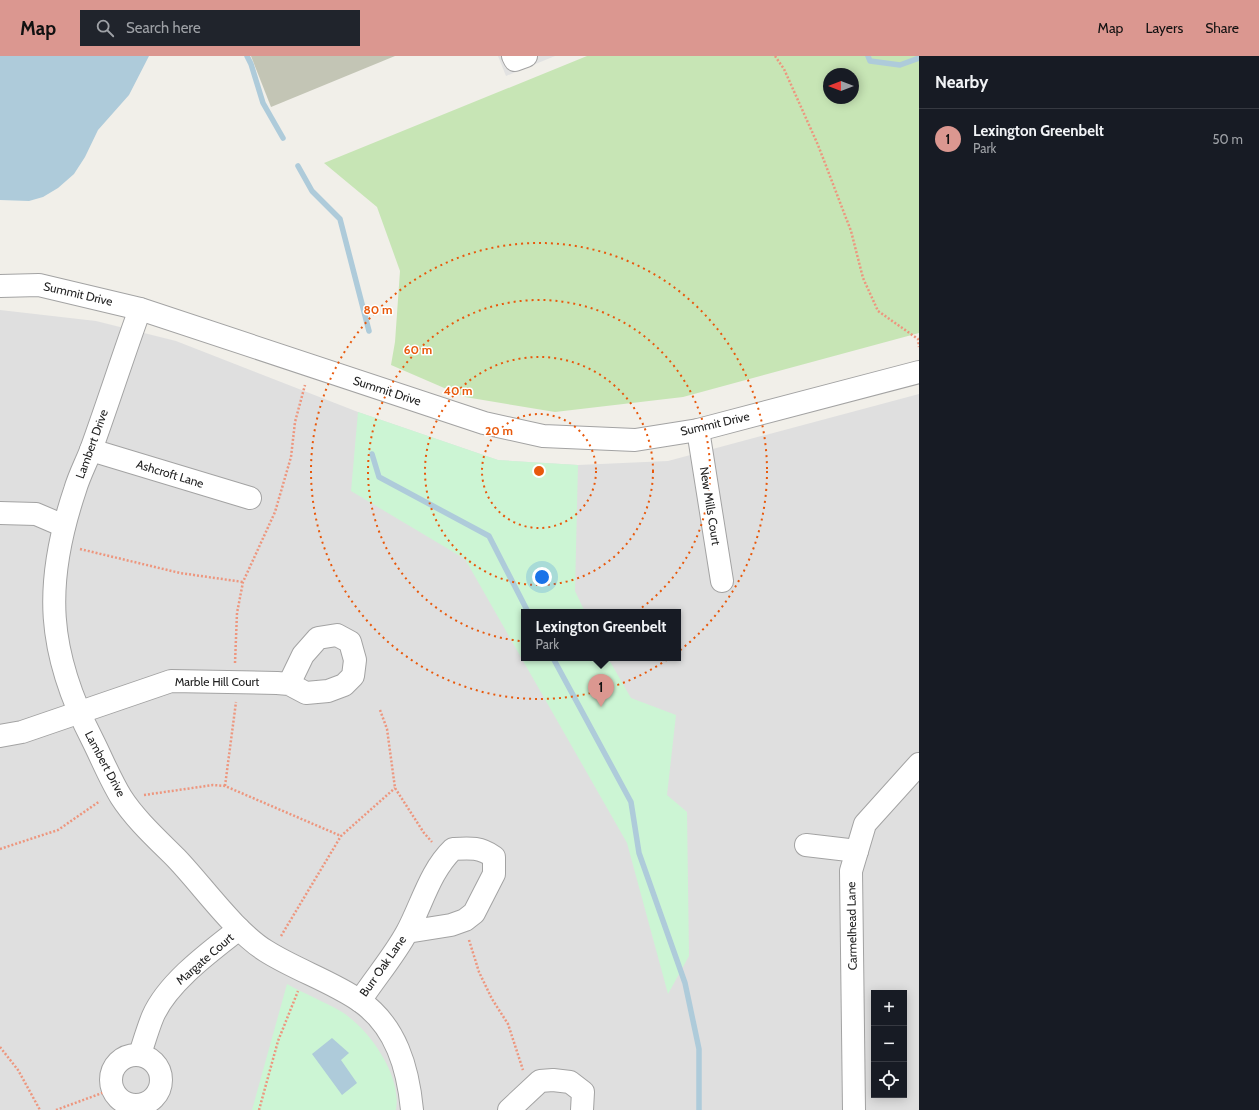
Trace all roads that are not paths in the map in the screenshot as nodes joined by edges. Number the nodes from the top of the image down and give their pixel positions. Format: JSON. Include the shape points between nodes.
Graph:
{"nodes":[{"id":1,"x":513,"y":56,"type":"edge"},
{"id":2,"x":526,"y":56,"type":"edge"},
{"id":3,"x":0,"y":286,"type":"edge"},
{"id":4,"x":140,"y":309,"type":"junction"},
{"id":5,"x":919,"y":372,"type":"edge"},
{"id":6,"x":698,"y":430,"type":"junction"},
{"id":7,"x":91,"y":450,"type":"junction"},
{"id":8,"x":250,"y":498,"type":"dead end"},
{"id":9,"x":0,"y":513,"type":"edge"},
{"id":10,"x":62,"y":535,"type":"junction"},
{"id":11,"x":722,"y":581,"type":"dead end"},
{"id":12,"x":289,"y":684,"type":"dead end"},
{"id":13,"x":78,"y":713,"type":"junction"},
{"id":14,"x":0,"y":736,"type":"edge"},
{"id":15,"x":919,"y":764,"type":"edge"},
{"id":16,"x":806,"y":845,"type":"dead end"},
{"id":17,"x":857,"y":851,"type":"junction"},
{"id":18,"x":239,"y":929,"type":"junction"},
{"id":19,"x":407,"y":932,"type":"junction"},
{"id":20,"x":360,"y":1001,"type":"junction"},
{"id":21,"x":140,"y":1054,"type":"junction"},
{"id":22,"x":412,"y":1110,"type":"edge"},
{"id":23,"x":509,"y":1110,"type":"edge"},
{"id":24,"x":582,"y":1110,"type":"edge"},
{"id":25,"x":854,"y":1110,"type":"edge"}],
"edges":[{"from":1,"to":2,"type":"street","via":[[515,60]]},
{"from":3,"to":4,"type":"street","name":"Summit Drive","via":[[39,285]]},
{"from":4,"to":6,"type":"street","name":"Summit Drive","via":[[484,423],[543,436],[635,440]]},
{"from":4,"to":7,"type":"street","name":"Lambert Drive"},
{"from":5,"to":6,"type":"street","name":"Summit Drive"},
{"from":6,"to":11,"type":"street","name":"New Mills Court"},
{"from":7,"to":8,"type":"street","name":"Ashcroft Lane"},
{"from":7,"to":10,"type":"street","name":"Lambert Drive","via":[[75,489]]},
{"from":9,"to":10,"type":"street","via":[[36,514]]},
{"from":10,"to":13,"type":"street","name":"Lambert Drive","via":[[55,576],[53,617],[67,685]]},
{"from":12,"to":13,"type":"street","name":"Marble Hill Court","via":[[171,681]]},
{"from":13,"to":14,"type":"street","name":"Marble Hill Court","via":[[22,732]]},
{"from":13,"to":18,"type":"street","name":"Lambert Drive","via":[[122,798]]},
{"from":15,"to":17,"type":"street","name":"Carmelhead Lane","via":[[865,824]]},
{"from":16,"to":17,"type":"street"},
{"from":17,"to":25,"type":"street","name":"Carmelhead Lane","via":[[852,871]]},
{"from":18,"to":20,"type":"street","name":"Lambert Drive","via":[[264,951]]},
{"from":18,"to":21,"type":"street","name":"Margate Court","via":[[175,984],[154,1015]]},
{"from":19,"to":19,"type":"street","name":"Burr Oak Lane","via":[[451,925],[465,920],[474,913],[494,874],[494,857],[484,850],[453,849],[445,857],[417,907]]},
{"from":19,"to":20,"type":"street","name":"Burr Oak Lane"},
{"from":20,"to":22,"type":"street","name":"Lambert Drive","via":[[380,1019],[400,1051]]},
{"from":21,"to":21,"type":"street","via":[[151,1059],[160,1069],[162,1085],[159,1092],[147,1103],[135,1105],[123,1102],[111,1082],[114,1067],[125,1057]]},
{"from":23,"to":24,"type":"street","via":[[540,1081],[553,1080],[570,1082],[583,1092]]}]}
